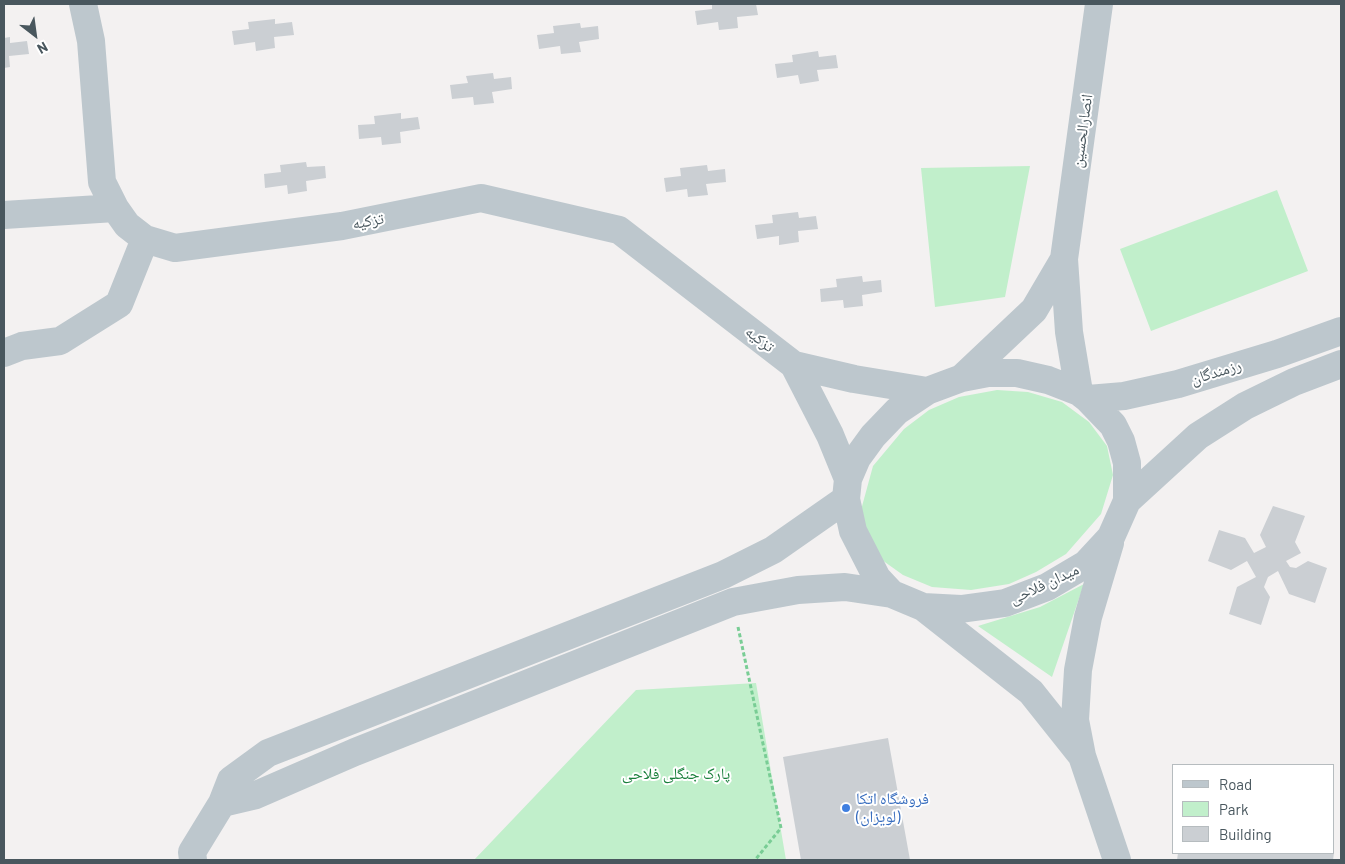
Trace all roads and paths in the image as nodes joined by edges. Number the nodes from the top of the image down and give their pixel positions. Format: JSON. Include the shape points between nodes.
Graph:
{"nodes":[{"id":1,"x":83,"y":4,"type":"edge"},
{"id":2,"x":1099,"y":4,"type":"edge"},
{"id":3,"x":115,"y":208,"type":"junction"},
{"id":4,"x":4,"y":215,"type":"edge"},
{"id":5,"x":144,"y":239,"type":"junction"},
{"id":6,"x":1064,"y":259,"type":"junction"},
{"id":7,"x":1341,"y":331,"type":"edge"},
{"id":8,"x":4,"y":353,"type":"edge"},
{"id":9,"x":1341,"y":364,"type":"edge"},
{"id":10,"x":794,"y":365,"type":"junction"},
{"id":11,"x":962,"y":378,"type":"junction"},
{"id":12,"x":926,"y":391,"type":"junction"},
{"id":13,"x":1084,"y":396,"type":"junction"},
{"id":14,"x":847,"y":489,"type":"junction"},
{"id":15,"x":1127,"y":501,"type":"junction"},
{"id":16,"x":1111,"y":537,"type":"junction"},
{"id":17,"x":723,"y":575,"type":"junction"},
{"id":18,"x":892,"y":594,"type":"junction"},
{"id":19,"x":733,"y":602,"type":"junction"},
{"id":20,"x":923,"y":607,"type":"junction"},
{"id":21,"x":1082,"y":756,"type":"junction"},
{"id":22,"x":222,"y":803,"type":"junction"},
{"id":23,"x":193,"y":860,"type":"edge"},
{"id":24,"x":755,"y":860,"type":"edge"},
{"id":25,"x":1117,"y":860,"type":"edge"}],
"edges":[{"from":1,"to":3,"type":"street","name":"تزکیه","via":[[91,41],[102,182]]},
{"from":2,"to":6,"type":"street","name":"انصارالحسین"},
{"from":3,"to":4,"type":"street"},
{"from":3,"to":5,"type":"street","name":"تزکیه"},
{"from":5,"to":8,"type":"street","via":[[119,304],[60,341],[22,346]]},
{"from":5,"to":10,"type":"street","name":"تزکیه","via":[[175,248],[342,226],[480,198],[619,230]]},
{"from":6,"to":11,"type":"street","via":[[1034,310]]},
{"from":6,"to":13,"type":"street","via":[[1069,332]]},
{"from":7,"to":13,"type":"street","name":"رزمندگان","via":[[1178,384],[1124,396]]},
{"from":9,"to":15,"type":"street","via":[[1253,402],[1198,436]]},
{"from":10,"to":12,"type":"street","name":"تزکیه"},
{"from":10,"to":14,"type":"street","name":"تزکیه","via":[[830,435]]},
{"from":11,"to":12,"type":"street","name":"میدان فلاحی"},
{"from":11,"to":13,"type":"street","name":"میدان فلاحی","via":[[988,373],[1017,374],[1048,380]]},
{"from":12,"to":14,"type":"street","name":"میدان فلاحی","via":[[897,411],[873,436],[857,458]]},
{"from":13,"to":15,"type":"street","name":"میدان فلاحی","via":[[1113,425],[1121,441],[1127,463]]},
{"from":14,"to":17,"type":"street","via":[[773,550]]},
{"from":14,"to":18,"type":"street","name":"میدان فلاحی","via":[[853,531],[877,578]]},
{"from":15,"to":16,"type":"street","name":"میدان فلاحی"},
{"from":16,"to":20,"type":"street","name":"میدان فلاحی","via":[[1086,564],[1048,587],[1005,604],[961,609]]},
{"from":16,"to":21,"type":"street","via":[[1088,617],[1078,670],[1075,720]]},
{"from":17,"to":19,"type":"street"},
{"from":17,"to":22,"type":"street","via":[[268,754],[231,780]]},
{"from":18,"to":19,"type":"street","via":[[845,587],[798,590]]},
{"from":18,"to":20,"type":"street","name":"میدان فلاحی"},
{"from":19,"to":22,"type":"street","via":[[355,752],[256,795]]},
{"from":19,"to":24,"type":"path","via":[[781,828]]},
{"from":20,"to":21,"type":"street","via":[[1031,692]]},
{"from":21,"to":25,"type":"street"},
{"from":22,"to":23,"type":"street","via":[[192,852]]}]}
